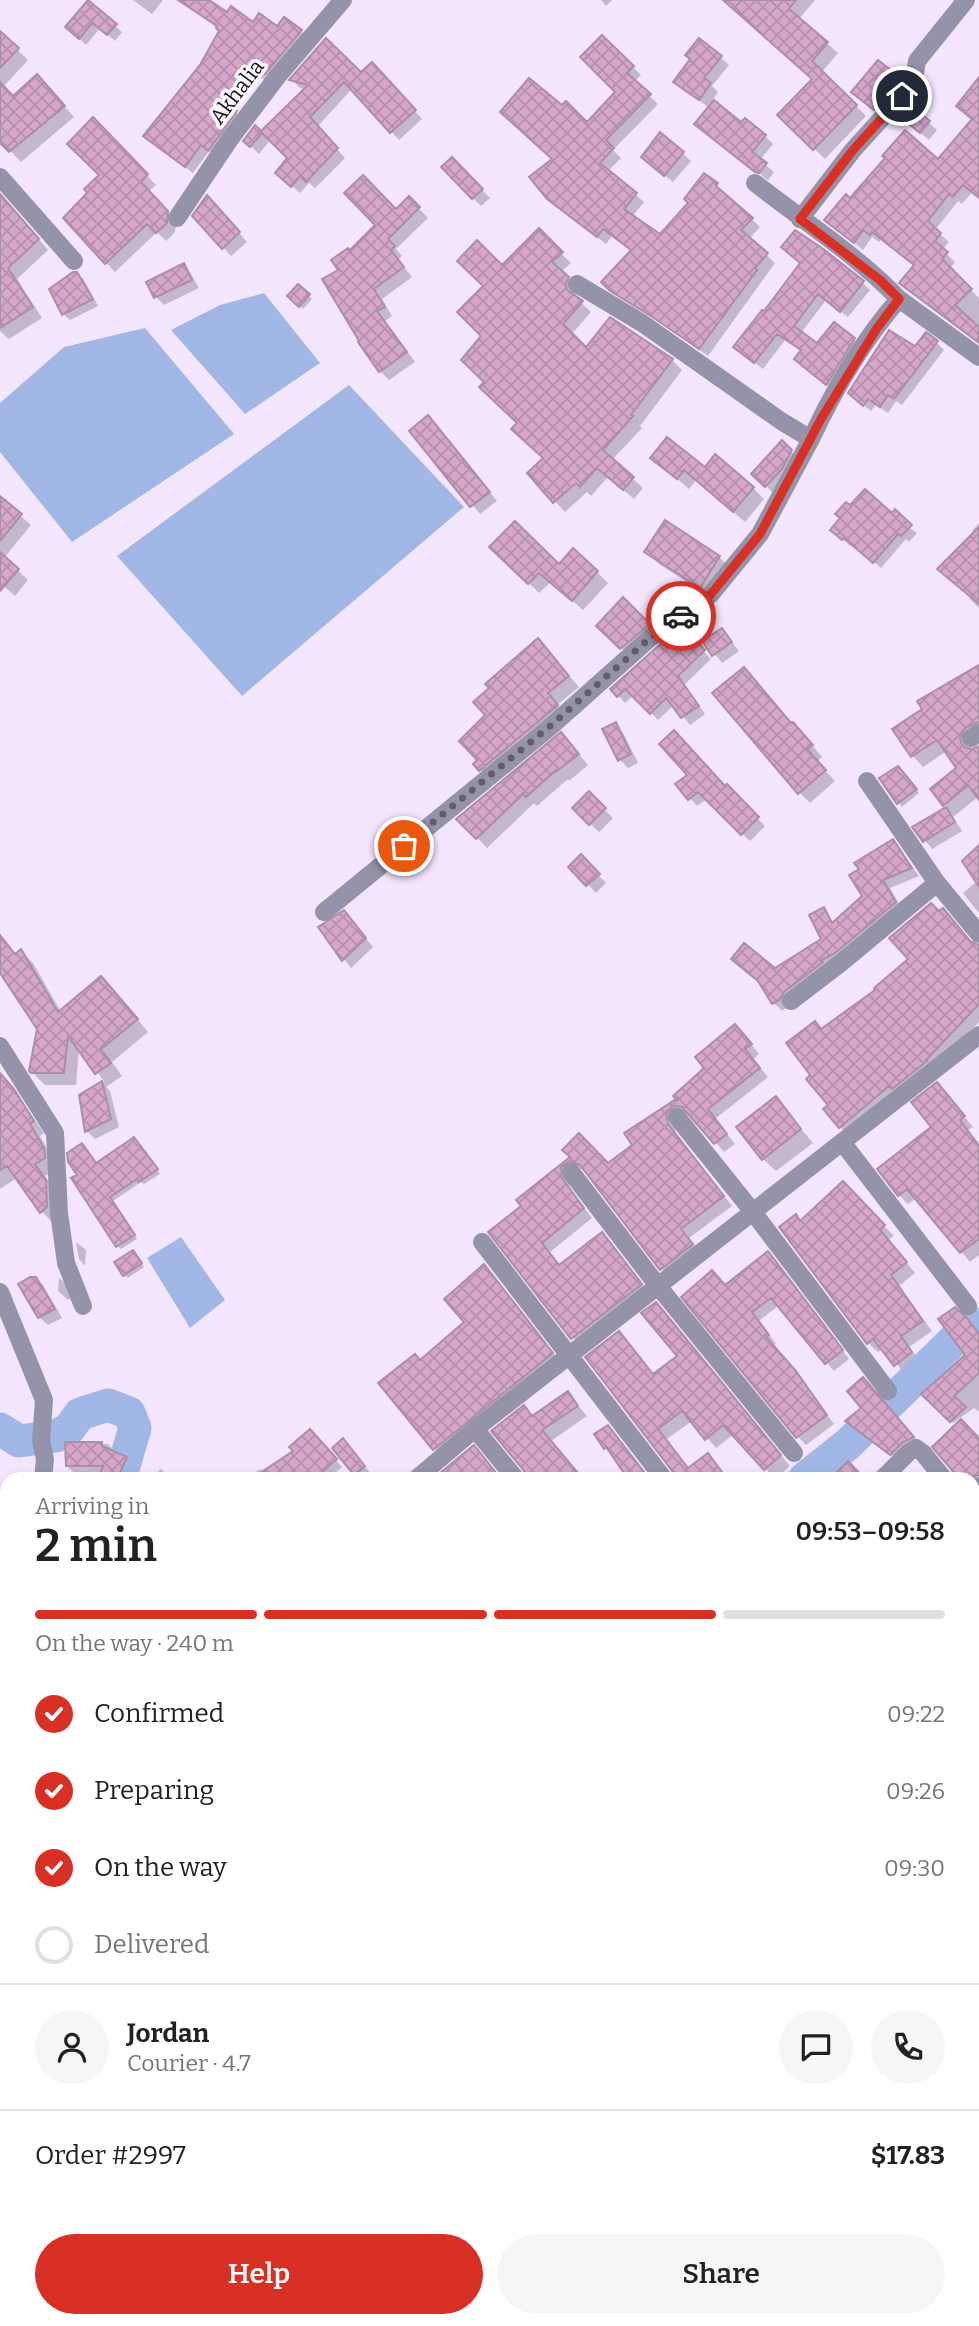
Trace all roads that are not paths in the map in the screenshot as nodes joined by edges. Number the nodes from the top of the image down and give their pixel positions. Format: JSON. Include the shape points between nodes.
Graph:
{"nodes":[{"id":1,"x":343,"y":0,"type":"edge"},
{"id":2,"x":966,"y":0,"type":"edge"},
{"id":3,"x":0,"y":177,"type":"edge"},
{"id":4,"x":755,"y":183,"type":"dead end"},
{"id":5,"x":177,"y":218,"type":"dead end"},
{"id":6,"x":800,"y":219,"type":"junction"},
{"id":7,"x":74,"y":261,"type":"dead end"},
{"id":8,"x":577,"y":284,"type":"dead end"},
{"id":9,"x":899,"y":299,"type":"junction"},
{"id":10,"x":979,"y":357,"type":"edge"},
{"id":11,"x":811,"y":439,"type":"junction"},
{"id":12,"x":867,"y":782,"type":"dead end"},
{"id":13,"x":937,"y":883,"type":"junction"},
{"id":14,"x":324,"y":912,"type":"dead end"},
{"id":15,"x":979,"y":934,"type":"edge"},
{"id":16,"x":791,"y":1001,"type":"dead end"},
{"id":17,"x":979,"y":1035,"type":"edge"},
{"id":18,"x":0,"y":1046,"type":"edge"},
{"id":19,"x":677,"y":1117,"type":"dead end"},
{"id":20,"x":842,"y":1142,"type":"junction"},
{"id":21,"x":570,"y":1172,"type":"dead end"},
{"id":22,"x":753,"y":1212,"type":"junction"},
{"id":23,"x":482,"y":1242,"type":"dead end"},
{"id":24,"x":658,"y":1286,"type":"junction"},
{"id":25,"x":0,"y":1292,"type":"edge"},
{"id":26,"x":83,"y":1306,"type":"dead end"},
{"id":27,"x":968,"y":1306,"type":"dead end"},
{"id":28,"x":568,"y":1356,"type":"junction"},
{"id":29,"x":888,"y":1391,"type":"dead end"},
{"id":30,"x":475,"y":1429,"type":"junction"},
{"id":31,"x":794,"y":1453,"type":"dead end"},
{"id":32,"x":44,"y":1472,"type":"edge"},
{"id":33,"x":424,"y":1472,"type":"edge"},
{"id":34,"x":510,"y":1472,"type":"edge"},
{"id":35,"x":659,"y":1472,"type":"edge"},
{"id":36,"x":889,"y":1472,"type":"edge"},
{"id":37,"x":938,"y":1472,"type":"edge"}],
"edges":[{"from":1,"to":5,"type":"street","name":"Akhalia","via":[[277,77]]},
{"from":2,"to":6,"type":"street","via":[[917,61],[914,79],[902,96]]},
{"from":3,"to":7,"type":"street"},
{"from":4,"to":6,"type":"street"},
{"from":6,"to":9,"type":"street"},
{"from":8,"to":11,"type":"street"},
{"from":9,"to":10,"type":"street"},
{"from":9,"to":11,"type":"street","via":[[853,365]]},
{"from":11,"to":14,"type":"street","via":[[760,534],[711,594],[650,638]]},
{"from":12,"to":13,"type":"street"},
{"from":13,"to":15,"type":"street"},
{"from":13,"to":16,"type":"street"},
{"from":17,"to":20,"type":"street"},
{"from":18,"to":26,"type":"street","via":[[55,1133],[66,1263]]},
{"from":19,"to":22,"type":"street"},
{"from":20,"to":22,"type":"street"},
{"from":20,"to":27,"type":"street"},
{"from":21,"to":24,"type":"street"},
{"from":22,"to":24,"type":"street"},
{"from":22,"to":29,"type":"street"},
{"from":23,"to":28,"type":"street"},
{"from":24,"to":28,"type":"street"},
{"from":24,"to":31,"type":"street"},
{"from":25,"to":32,"type":"street","via":[[44,1400]]},
{"from":28,"to":30,"type":"street"},
{"from":28,"to":35,"type":"street"},
{"from":30,"to":33,"type":"street"},
{"from":30,"to":34,"type":"street"},
{"from":36,"to":37,"type":"street","via":[[916,1448]]}]}
